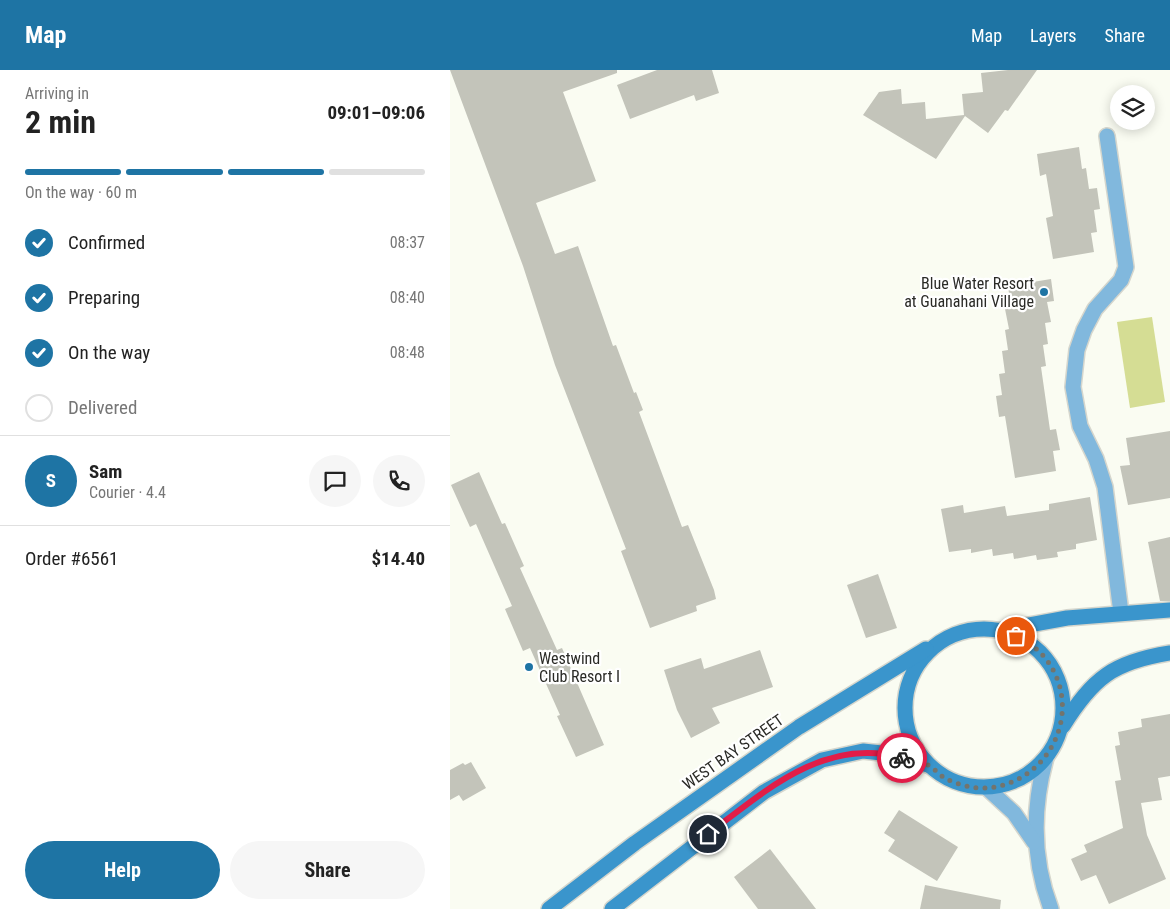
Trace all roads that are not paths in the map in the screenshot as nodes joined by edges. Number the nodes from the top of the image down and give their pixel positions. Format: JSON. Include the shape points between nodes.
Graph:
{"nodes":[{"id":1,"x":1107,"y":136,"type":"dead end"},
{"id":2,"x":1170,"y":610,"type":"edge"},
{"id":3,"x":1121,"y":613,"type":"junction"},
{"id":4,"x":998,"y":630,"type":"junction"},
{"id":5,"x":947,"y":638,"type":"junction"},
{"id":6,"x":1170,"y":653,"type":"edge"},
{"id":7,"x":1060,"y":731,"type":"junction"},
{"id":8,"x":1046,"y":758,"type":"junction"},
{"id":9,"x":928,"y":765,"type":"junction"},
{"id":10,"x":987,"y":788,"type":"junction"},
{"id":11,"x":1035,"y":843,"type":"junction"},
{"id":12,"x":1049,"y":907,"type":"edge"},
{"id":13,"x":549,"y":909,"type":"edge"},
{"id":14,"x":612,"y":909,"type":"edge"}],
"edges":[{"from":1,"to":3,"type":"street","via":[[1126,267],[1121,280],[1095,309],[1084,330],[1077,350],[1073,387],[1080,426],[1105,487]]},
{"from":2,"to":3,"type":"main road"},
{"from":3,"to":4,"type":"main road"},
{"from":4,"to":5,"type":"main road","via":[[963,631]]},
{"from":4,"to":7,"type":"main road","via":[[1033,646],[1056,675],[1062,693]]},
{"from":5,"to":9,"type":"main road","via":[[923,657],[908,682],[905,697],[906,726],[911,740]]},
{"from":5,"to":13,"type":"main road","name":"WEST BAY STREET","via":[[799,727],[635,843]]},
{"from":6,"to":7,"type":"main road","via":[[1127,662],[1100,679],[1089,688]]},
{"from":7,"to":8,"type":"main road"},
{"from":8,"to":10,"type":"main road","via":[[1022,777]]},
{"from":8,"to":11,"type":"street","via":[[1036,800]]},
{"from":9,"to":10,"type":"main road","via":[[945,778]]},
{"from":9,"to":14,"type":"main road","via":[[891,754],[863,751],[822,760],[764,792]]},
{"from":10,"to":11,"type":"street","via":[[1014,813]]},
{"from":11,"to":12,"type":"street"}]}
